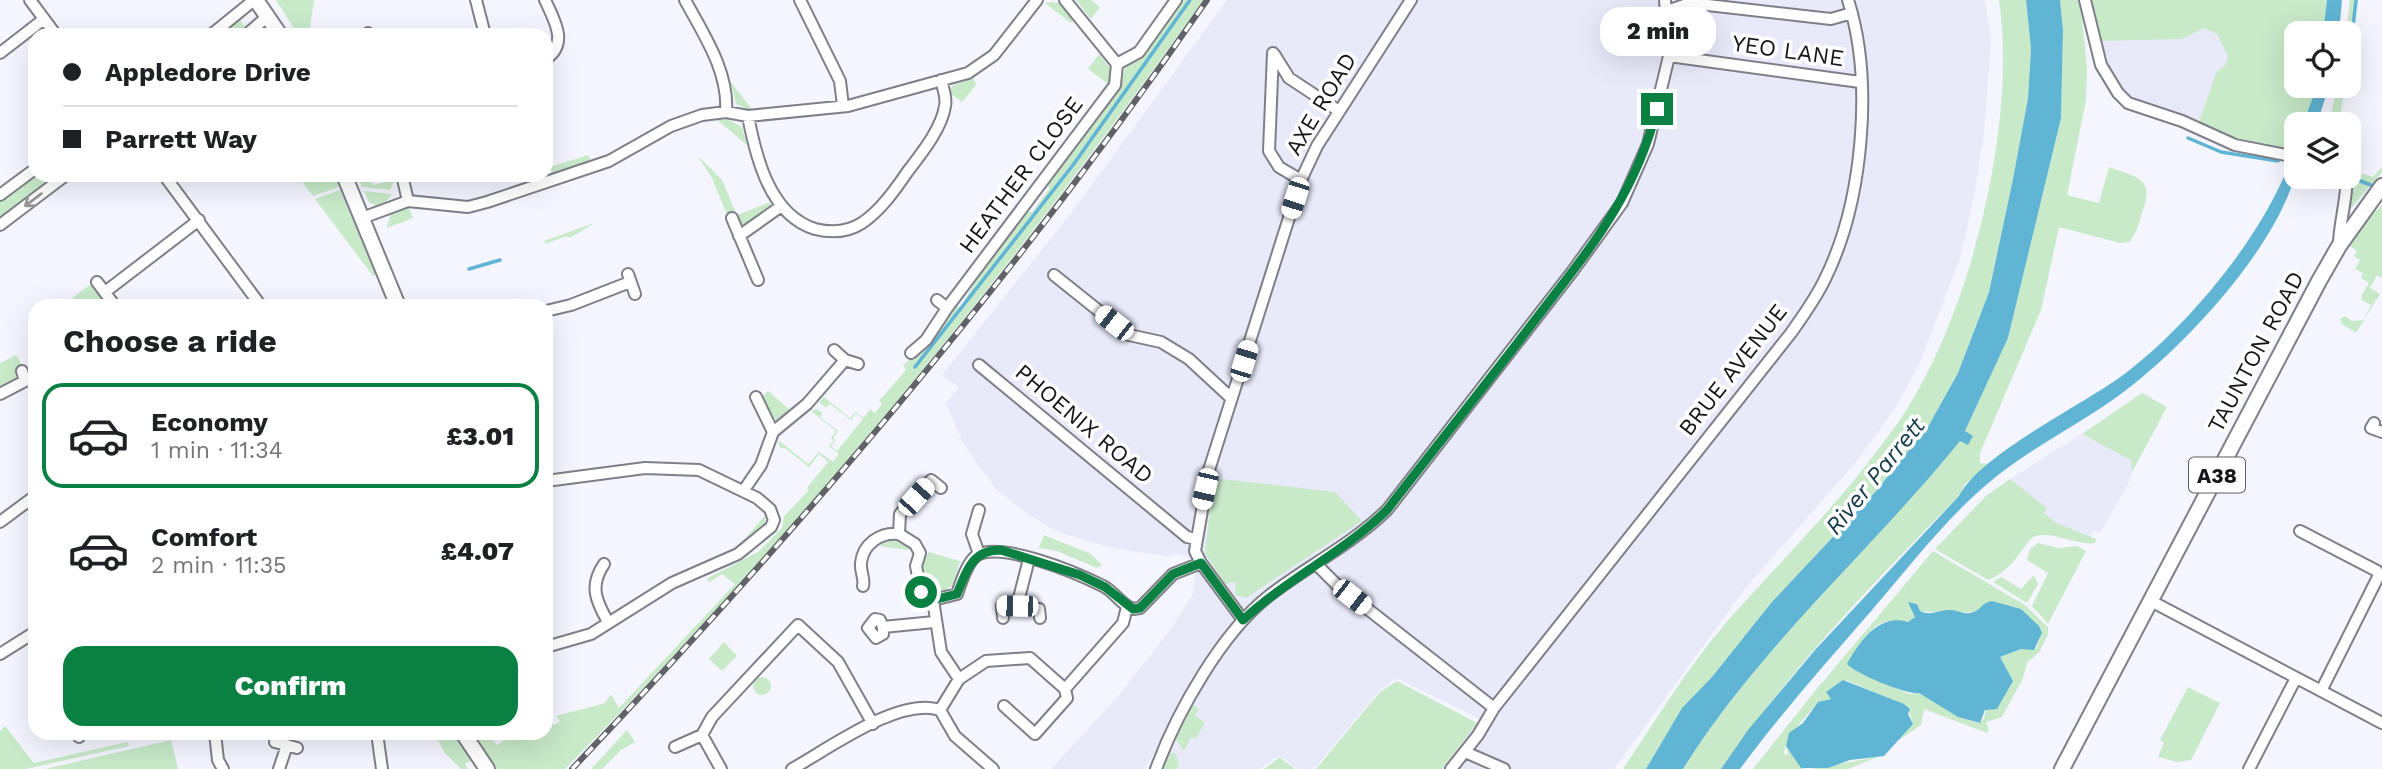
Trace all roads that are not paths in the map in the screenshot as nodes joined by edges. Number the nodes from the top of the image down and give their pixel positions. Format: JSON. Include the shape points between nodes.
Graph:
{"nodes":[{"id":1,"x":30,"y":0,"type":"edge"},
{"id":2,"x":255,"y":0,"type":"edge"},
{"id":3,"x":476,"y":0,"type":"edge"},
{"id":4,"x":545,"y":0,"type":"edge"},
{"id":5,"x":685,"y":0,"type":"edge"},
{"id":6,"x":800,"y":0,"type":"edge"},
{"id":7,"x":1038,"y":0,"type":"edge"},
{"id":8,"x":1065,"y":0,"type":"edge"},
{"id":9,"x":1176,"y":0,"type":"edge"},
{"id":10,"x":1411,"y":0,"type":"edge"},
{"id":11,"x":1848,"y":0,"type":"edge"},
{"id":12,"x":2085,"y":0,"type":"edge"},
{"id":13,"x":1666,"y":5,"type":"edge"},
{"id":14,"x":1852,"y":13,"type":"junction"},
{"id":15,"x":268,"y":16,"type":"junction"},
{"id":16,"x":44,"y":19,"type":"junction"},
{"id":17,"x":32,"y":28,"type":"edge"},
{"id":18,"x":51,"y":28,"type":"edge"},
{"id":19,"x":220,"y":28,"type":"edge"},
{"id":20,"x":254,"y":28,"type":"edge"},
{"id":21,"x":276,"y":28,"type":"edge"},
{"id":22,"x":483,"y":28,"type":"edge"},
{"id":23,"x":28,"y":31,"type":"edge"},
{"id":24,"x":553,"y":51,"type":"edge"},
{"id":25,"x":0,"y":53,"type":"edge"},
{"id":26,"x":1669,"y":56,"type":"junction"},
{"id":27,"x":1117,"y":64,"type":"junction"},
{"id":28,"x":941,"y":80,"type":"junction"},
{"id":29,"x":1860,"y":82,"type":"junction"},
{"id":30,"x":843,"y":106,"type":"junction"},
{"id":31,"x":1339,"y":111,"type":"junction"},
{"id":32,"x":726,"y":112,"type":"junction"},
{"id":33,"x":748,"y":116,"type":"junction"},
{"id":34,"x":2284,"y":154,"type":"edge"},
{"id":35,"x":28,"y":174,"type":"edge"},
{"id":36,"x":553,"y":180,"type":"edge"},
{"id":37,"x":1301,"y":180,"type":"junction"},
{"id":38,"x":57,"y":182,"type":"edge"},
{"id":39,"x":169,"y":182,"type":"edge"},
{"id":40,"x":347,"y":182,"type":"edge"},
{"id":41,"x":404,"y":182,"type":"edge"},
{"id":42,"x":547,"y":182,"type":"edge"},
{"id":43,"x":2382,"y":187,"type":"edge"},
{"id":44,"x":2347,"y":189,"type":"edge"},
{"id":45,"x":0,"y":195,"type":"edge"},
{"id":46,"x":408,"y":201,"type":"junction"},
{"id":47,"x":780,"y":207,"type":"junction"},
{"id":48,"x":362,"y":218,"type":"junction"},
{"id":49,"x":732,"y":218,"type":"dead end"},
{"id":50,"x":199,"y":220,"type":"junction"},
{"id":51,"x":0,"y":225,"type":"edge"},
{"id":52,"x":739,"y":236,"type":"junction"},
{"id":53,"x":2339,"y":246,"type":"junction"},
{"id":54,"x":1054,"y":275,"type":"dead end"},
{"id":55,"x":758,"y":280,"type":"dead end"},
{"id":56,"x":97,"y":282,"type":"dead end"},
{"id":57,"x":105,"y":292,"type":"junction"},
{"id":58,"x":635,"y":294,"type":"dead end"},
{"id":59,"x":110,"y":299,"type":"edge"},
{"id":60,"x":256,"y":299,"type":"edge"},
{"id":61,"x":395,"y":299,"type":"edge"},
{"id":62,"x":937,"y":300,"type":"dead end"},
{"id":63,"x":947,"y":308,"type":"junction"},
{"id":64,"x":553,"y":309,"type":"edge"},
{"id":65,"x":834,"y":350,"type":"dead end"},
{"id":66,"x":911,"y":353,"type":"dead end"},
{"id":67,"x":845,"y":360,"type":"junction"},
{"id":68,"x":858,"y":364,"type":"dead end"},
{"id":69,"x":979,"y":365,"type":"dead end"},
{"id":70,"x":22,"y":371,"type":"dead end"},
{"id":71,"x":0,"y":394,"type":"edge"},
{"id":72,"x":756,"y":397,"type":"dead end"},
{"id":73,"x":1230,"y":397,"type":"junction"},
{"id":74,"x":2374,"y":423,"type":"dead end"},
{"id":75,"x":773,"y":432,"type":"junction"},
{"id":76,"x":2382,"y":432,"type":"edge"},
{"id":77,"x":553,"y":480,"type":"edge"},
{"id":78,"x":941,"y":488,"type":"dead end"},
{"id":79,"x":744,"y":490,"type":"junction"},
{"id":80,"x":28,"y":501,"type":"edge"},
{"id":81,"x":979,"y":510,"type":"dead end"},
{"id":82,"x":0,"y":522,"type":"edge"},
{"id":83,"x":2300,"y":531,"type":"dead end"},
{"id":84,"x":899,"y":534,"type":"junction"},
{"id":85,"x":1196,"y":539,"type":"junction"},
{"id":86,"x":979,"y":554,"type":"junction"},
{"id":87,"x":1030,"y":559,"type":"junction"},
{"id":88,"x":1201,"y":563,"type":"junction"},
{"id":89,"x":1317,"y":565,"type":"junction"},
{"id":90,"x":598,"y":568,"type":"dead end"},
{"id":91,"x":2381,"y":575,"type":"edge"},
{"id":92,"x":863,"y":586,"type":"dead end"},
{"id":93,"x":933,"y":600,"type":"junction"},
{"id":94,"x":2151,"y":601,"type":"junction"},
{"id":95,"x":1017,"y":606,"type":"junction"},
{"id":96,"x":1127,"y":607,"type":"junction"},
{"id":97,"x":1003,"y":618,"type":"dead end"},
{"id":98,"x":1041,"y":618,"type":"dead end"},
{"id":99,"x":1243,"y":620,"type":"junction"},
{"id":100,"x":608,"y":622,"type":"junction"},
{"id":101,"x":934,"y":622,"type":"junction"},
{"id":102,"x":883,"y":627,"type":"dead end"},
{"id":103,"x":28,"y":638,"type":"edge"},
{"id":104,"x":553,"y":645,"type":"edge"},
{"id":105,"x":0,"y":654,"type":"edge"},
{"id":106,"x":2296,"y":678,"type":"junction"},
{"id":107,"x":959,"y":679,"type":"junction"},
{"id":108,"x":1065,"y":689,"type":"junction"},
{"id":109,"x":2321,"y":691,"type":"junction"},
{"id":110,"x":1004,"y":706,"type":"dead end"},
{"id":111,"x":1494,"y":708,"type":"junction"},
{"id":112,"x":940,"y":710,"type":"junction"},
{"id":113,"x":2382,"y":723,"type":"edge"},
{"id":114,"x":873,"y":724,"type":"junction"},
{"id":115,"x":702,"y":735,"type":"junction"},
{"id":116,"x":215,"y":740,"type":"edge"},
{"id":117,"x":378,"y":740,"type":"edge"},
{"id":118,"x":468,"y":740,"type":"edge"},
{"id":119,"x":286,"y":745,"type":"dead end"},
{"id":120,"x":675,"y":747,"type":"dead end"},
{"id":121,"x":1465,"y":752,"type":"junction"},
{"id":122,"x":223,"y":769,"type":"edge"},
{"id":123,"x":279,"y":769,"type":"edge"},
{"id":124,"x":382,"y":769,"type":"edge"},
{"id":125,"x":487,"y":769,"type":"edge"},
{"id":126,"x":721,"y":769,"type":"edge"},
{"id":127,"x":792,"y":769,"type":"edge"},
{"id":128,"x":993,"y":769,"type":"edge"},
{"id":129,"x":1156,"y":769,"type":"edge"},
{"id":130,"x":1451,"y":769,"type":"edge"},
{"id":131,"x":1504,"y":769,"type":"edge"},
{"id":132,"x":2062,"y":769,"type":"edge"},
{"id":133,"x":2249,"y":769,"type":"edge"}],
"edges":[{"from":1,"to":16,"type":"street"},
{"from":2,"to":15,"type":"main road"},
{"from":2,"to":19,"type":"street"},
{"from":3,"to":22,"type":"street"},
{"from":4,"to":24,"type":"street","via":[[559,37]]},
{"from":5,"to":32,"type":"street","via":[[727,85]]},
{"from":6,"to":30,"type":"street","via":[[839,81]]},
{"from":7,"to":28,"type":"street","via":[[987,62]]},
{"from":8,"to":27,"type":"street"},
{"from":9,"to":27,"type":"street","via":[[1139,52]]},
{"from":10,"to":31,"type":"street","name":"AXE ROAD"},
{"from":11,"to":14,"type":"street","name":"BRUE AVENUE"},
{"from":12,"to":34,"type":"street","via":[[2101,65],[2128,103],[2235,145]]},
{"from":13,"to":14,"type":"street","via":[[1690,3],[1832,19]]},
{"from":13,"to":26,"type":"street"},
{"from":14,"to":29,"type":"street","name":"BRUE AVENUE"},
{"from":15,"to":20,"type":"street"},
{"from":15,"to":21,"type":"main road"},
{"from":16,"to":17,"type":"street"},
{"from":16,"to":18,"type":"street"},
{"from":23,"to":25,"type":"street"},
{"from":26,"to":29,"type":"street","name":"YEO LANE"},
{"from":26,"to":89,"type":"street","via":[[1648,144],[1622,203],[1387,510]]},
{"from":27,"to":63,"type":"street","name":"HEATHER CLOSE","via":[[1115,85]]},
{"from":28,"to":30,"type":"street"},
{"from":28,"to":47,"type":"street","via":[[946,102],[941,118],[898,185],[867,219],[847,229],[822,231]]},
{"from":29,"to":111,"type":"street","name":"BRUE AVENUE","via":[[1862,117],[1849,212],[1825,279],[1791,334]]},
{"from":30,"to":33,"type":"street"},
{"from":31,"to":37,"type":"street","name":"AXE ROAD"},
{"from":31,"to":37,"type":"street","via":[[1289,78],[1273,53],[1269,151],[1279,167]]},
{"from":32,"to":33,"type":"street"},
{"from":32,"to":36,"type":"street","via":[[676,123],[609,161]]},
{"from":33,"to":47,"type":"street"},
{"from":35,"to":45,"type":"street"},
{"from":37,"to":73,"type":"street","name":"AXE ROAD"},
{"from":38,"to":51,"type":"street","one_way":true},
{"from":39,"to":50,"type":"street"},
{"from":40,"to":48,"type":"main road"},
{"from":41,"to":46,"type":"street"},
{"from":42,"to":46,"type":"street","via":[[468,206]]},
{"from":43,"to":53,"type":"main road","name":"TAUNTON ROAD","number":"A38"},
{"from":44,"to":53,"type":"street"},
{"from":46,"to":48,"type":"street"},
{"from":47,"to":52,"type":"street"},
{"from":48,"to":61,"type":"main road"},
{"from":49,"to":52,"type":"street"},
{"from":50,"to":57,"type":"street"},
{"from":50,"to":60,"type":"street"},
{"from":52,"to":55,"type":"street"},
{"from":53,"to":94,"type":"main road","name":"TAUNTON ROAD","number":"A38"},
{"from":54,"to":73,"type":"street","via":[[1129,335],[1161,342],[1189,359]]},
{"from":56,"to":57,"type":"street"},
{"from":57,"to":59,"type":"street"},
{"from":58,"to":64,"type":"street","via":[[629,278]]},
{"from":62,"to":63,"type":"street"},
{"from":63,"to":66,"type":"street","name":"HEATHER CLOSE","via":[[926,340]]},
{"from":65,"to":67,"type":"street"},
{"from":67,"to":68,"type":"street"},
{"from":67,"to":75,"type":"street","via":[[807,404]]},
{"from":69,"to":85,"type":"street","name":"PHOENIX ROAD","via":[[1186,537]]},
{"from":70,"to":71,"type":"street","via":[[24,381]]},
{"from":72,"to":75,"type":"street"},
{"from":73,"to":85,"type":"street","name":"AXE ROAD"},
{"from":74,"to":76,"type":"street","via":[[2371,428]]},
{"from":75,"to":79,"type":"street","via":[[761,465]]},
{"from":77,"to":79,"type":"street","via":[[645,468],[699,470]]},
{"from":78,"to":84,"type":"street","via":[[931,480],[900,514]]},
{"from":79,"to":100,"type":"street","via":[[770,509],[774,523],[738,554],[672,583]]},
{"from":80,"to":82,"type":"street"},
{"from":81,"to":86,"type":"street","via":[[972,534]]},
{"from":83,"to":91,"type":"street"},
{"from":84,"to":92,"type":"street","via":[[885,534],[863,552]]},
{"from":84,"to":93,"type":"street","via":[[920,553],[916,566],[921,592]]},
{"from":85,"to":88,"type":"street","name":"AXE ROAD"},
{"from":86,"to":87,"type":"street","via":[[1001,550]]},
{"from":86,"to":93,"type":"street","via":[[971,561],[957,594]]},
{"from":87,"to":95,"type":"street"},
{"from":87,"to":96,"type":"street","via":[[1105,587]]},
{"from":88,"to":96,"type":"street","via":[[1173,574],[1140,608]]},
{"from":88,"to":99,"type":"street","name":"AXE ROAD"},
{"from":89,"to":99,"type":"street","via":[[1269,596]]},
{"from":89,"to":111,"type":"street","via":[[1336,585]]},
{"from":90,"to":100,"type":"street","via":[[596,600]]},
{"from":91,"to":109,"type":"street"},
{"from":93,"to":101,"type":"street"},
{"from":94,"to":106,"type":"street"},
{"from":94,"to":132,"type":"main road","name":"TAUNTON ROAD","number":"A38"},
{"from":95,"to":97,"type":"street","via":[[1002,606]]},
{"from":95,"to":98,"type":"street","via":[[1040,609]]},
{"from":96,"to":108,"type":"street","via":[[1123,623]]},
{"from":99,"to":129,"type":"street","via":[[1204,672]]},
{"from":100,"to":104,"type":"street","via":[[591,634]]},
{"from":101,"to":102,"type":"street"},
{"from":101,"to":107,"type":"street","via":[[941,652]]},
{"from":103,"to":105,"type":"street"},
{"from":106,"to":109,"type":"street"},
{"from":106,"to":133,"type":"street"},
{"from":107,"to":108,"type":"street","via":[[986,661],[1030,658]]},
{"from":107,"to":112,"type":"street"},
{"from":108,"to":110,"type":"street","via":[[1067,698],[1035,734]]},
{"from":109,"to":113,"type":"street"},
{"from":111,"to":121,"type":"street","name":"BRUE AVENUE"},
{"from":112,"to":114,"type":"street","via":[[915,707]]},
{"from":112,"to":128,"type":"street","via":[[955,736]]},
{"from":114,"to":115,"type":"street","via":[[838,662],[798,625],[712,717]]},
{"from":114,"to":127,"type":"street"},
{"from":115,"to":120,"type":"street"},
{"from":115,"to":126,"type":"street"},
{"from":116,"to":122,"type":"street"},
{"from":117,"to":124,"type":"street"},
{"from":118,"to":125,"type":"main road"},
{"from":119,"to":123,"type":"street"},
{"from":121,"to":130,"type":"street","name":"BRUE AVENUE"},
{"from":121,"to":131,"type":"street"}]}
